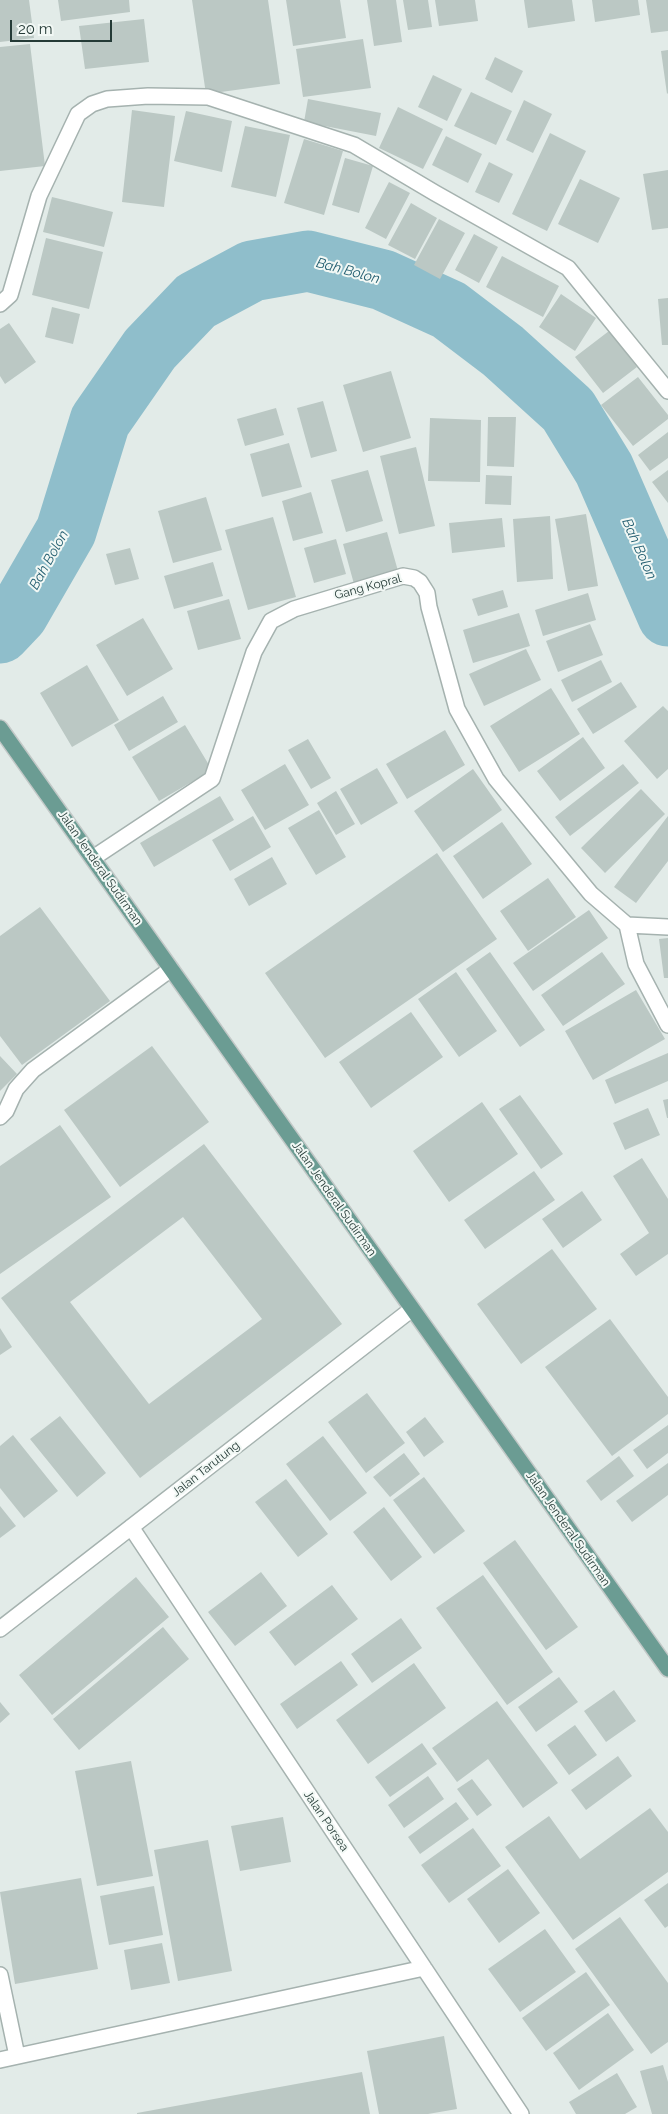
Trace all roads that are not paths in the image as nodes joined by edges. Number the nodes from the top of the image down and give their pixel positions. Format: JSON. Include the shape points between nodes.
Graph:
{"nodes":[{"id":1,"x":0,"y":304,"type":"edge"},
{"id":2,"x":668,"y":391,"type":"edge"},
{"id":3,"x":0,"y":728,"type":"edge"},
{"id":4,"x":93,"y":858,"type":"junction"},
{"id":5,"x":627,"y":925,"type":"junction"},
{"id":6,"x":668,"y":927,"type":"edge"},
{"id":7,"x":171,"y":969,"type":"junction"},
{"id":8,"x":668,"y":1025,"type":"edge"},
{"id":9,"x":0,"y":1117,"type":"edge"},
{"id":10,"x":412,"y":1309,"type":"junction"},
{"id":11,"x":131,"y":1527,"type":"junction"},
{"id":12,"x":0,"y":1629,"type":"edge"},
{"id":13,"x":668,"y":1669,"type":"edge"},
{"id":14,"x":424,"y":1968,"type":"junction"},
{"id":15,"x":0,"y":1975,"type":"edge"},
{"id":16,"x":17,"y":2056,"type":"junction"},
{"id":17,"x":0,"y":2060,"type":"edge"},
{"id":18,"x":520,"y":2114,"type":"edge"}],
"edges":[{"from":1,"to":2,"type":"street","via":[[10,294],[39,196],[78,114],[107,99],[208,97],[354,145],[568,268]]},
{"from":3,"to":4,"type":"main road","name":"Jalan Jenderal Sudirman"},
{"from":4,"to":5,"type":"street","name":"Gang Kopral","via":[[212,779],[254,652],[271,621],[294,609],[403,576],[420,582],[427,593],[457,709],[496,779],[591,894]]},
{"from":4,"to":7,"type":"main road","name":"Jalan Jenderal Sudirman"},
{"from":5,"to":6,"type":"street"},
{"from":5,"to":8,"type":"street","via":[[636,964]]},
{"from":7,"to":9,"type":"street","via":[[33,1070]]},
{"from":7,"to":10,"type":"main road","name":"Jalan Jenderal Sudirman"},
{"from":10,"to":11,"type":"street","name":"Jalan Tarutung"},
{"from":10,"to":13,"type":"main road","name":"Jalan Jenderal Sudirman"},
{"from":11,"to":12,"type":"street","name":"Jalan Tarutung"},
{"from":11,"to":14,"type":"street","name":"Jalan Porsea"},
{"from":14,"to":16,"type":"street"},
{"from":14,"to":18,"type":"street","name":"Jalan Porsea"},
{"from":15,"to":16,"type":"street"},
{"from":16,"to":17,"type":"street"}]}
